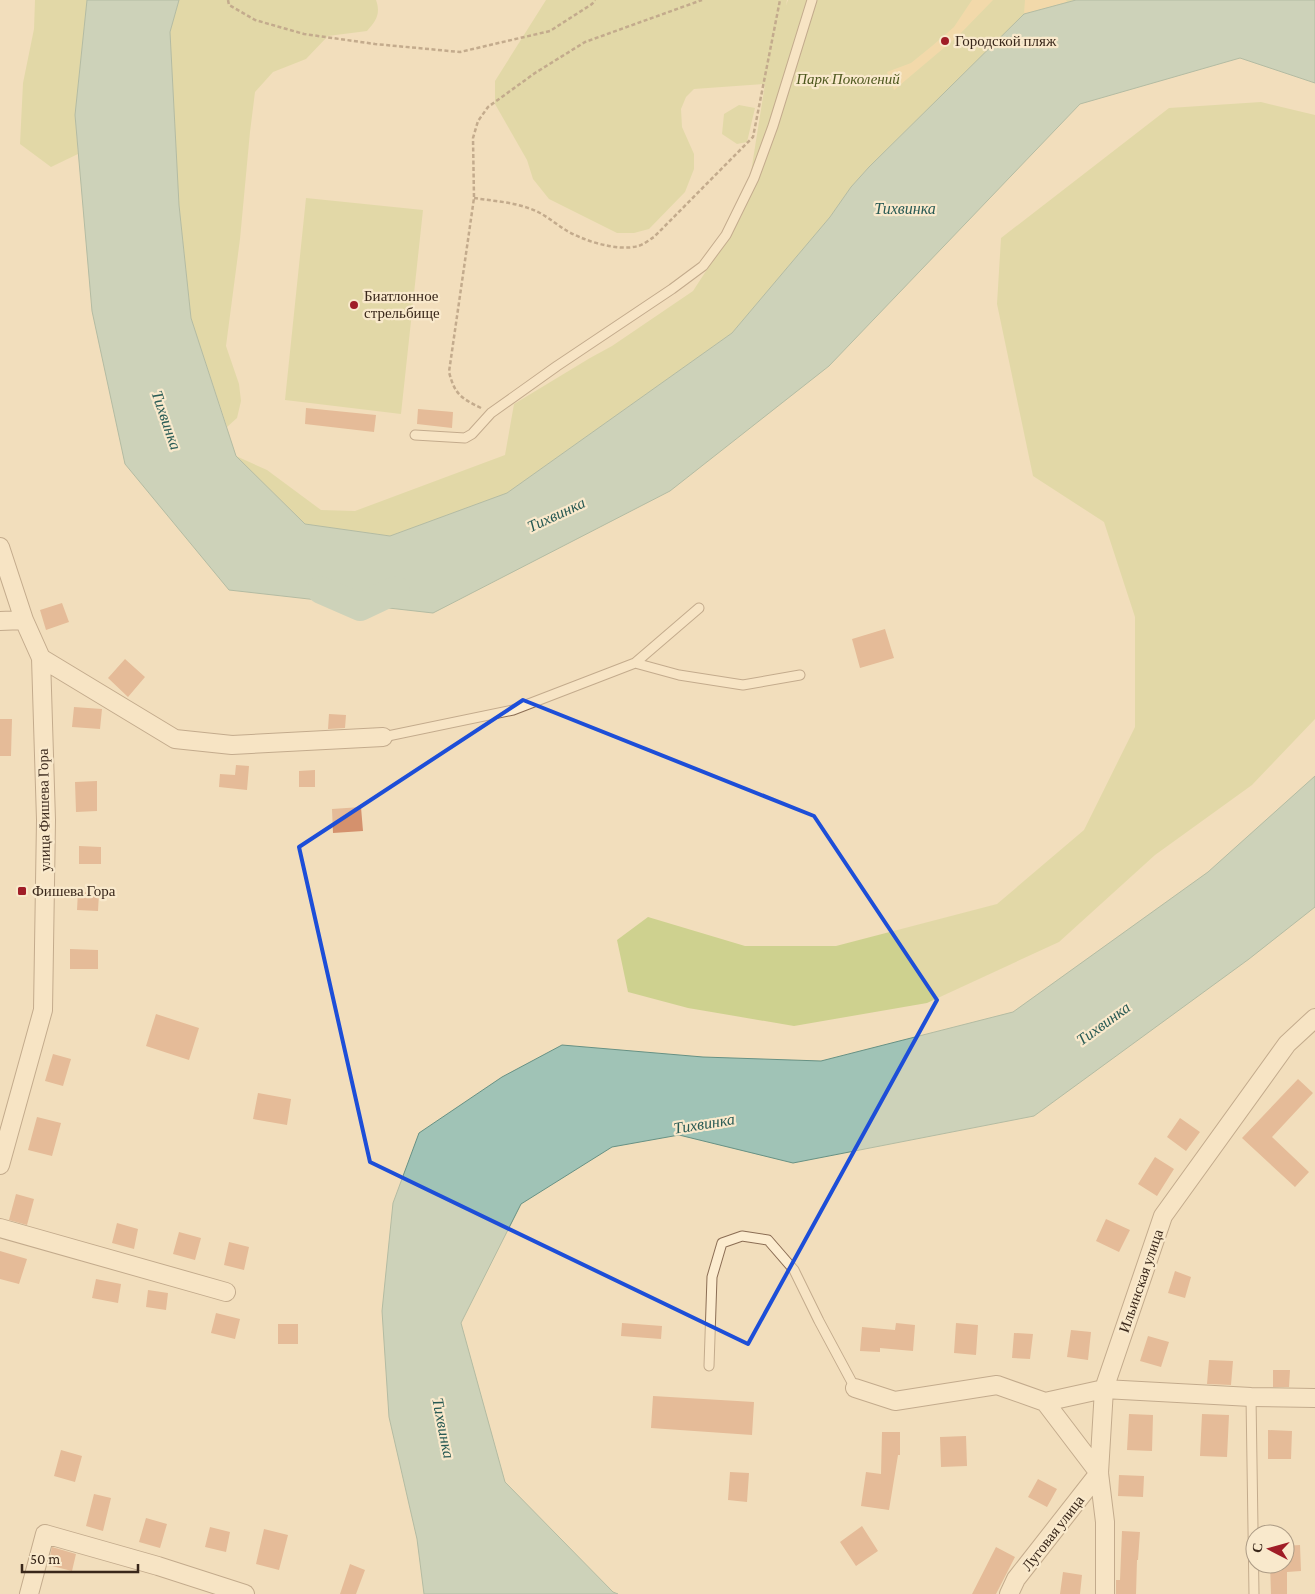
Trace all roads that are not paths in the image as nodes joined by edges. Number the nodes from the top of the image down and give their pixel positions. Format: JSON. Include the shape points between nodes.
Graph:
{"nodes":[{"id":1,"x":812,"y":0,"type":"edge"},
{"id":2,"x":415,"y":435,"type":"dead end"},
{"id":3,"x":0,"y":547,"type":"edge"},
{"id":4,"x":699,"y":608,"type":"dead end"},
{"id":5,"x":24,"y":620,"type":"junction"},
{"id":6,"x":0,"y":621,"type":"edge"},
{"id":7,"x":41,"y":658,"type":"junction"},
{"id":8,"x":635,"y":663,"type":"junction"},
{"id":9,"x":800,"y":675,"type":"dead end"},
{"id":10,"x":383,"y":737,"type":"joint"},
{"id":11,"x":1315,"y":1018,"type":"edge"},
{"id":12,"x":0,"y":1166,"type":"edge"},
{"id":13,"x":0,"y":1228,"type":"edge"},
{"id":14,"x":226,"y":1292,"type":"dead end"},
{"id":15,"x":709,"y":1366,"type":"dead end"},
{"id":16,"x":855,"y":1388,"type":"joint"},
{"id":17,"x":1104,"y":1389,"type":"junction"},
{"id":18,"x":1251,"y":1397,"type":"junction"},
{"id":19,"x":1315,"y":1398,"type":"edge"},
{"id":20,"x":1045,"y":1402,"type":"junction"},
{"id":21,"x":1099,"y":1473,"type":"junction"},
{"id":22,"x":29,"y":1594,"type":"edge"},
{"id":23,"x":245,"y":1594,"type":"edge"},
{"id":24,"x":1009,"y":1594,"type":"edge"},
{"id":25,"x":1105,"y":1594,"type":"edge"},
{"id":26,"x":1254,"y":1594,"type":"edge"}],
"edges":[{"from":1,"to":2,"type":"lane","via":[[754,178],[726,235],[703,266],[557,366],[491,414],[472,434],[465,438]]},
{"from":3,"to":5,"type":"street","name":"улица Фишева Гора"},
{"from":4,"to":8,"type":"lane"},
{"from":5,"to":6,"type":"street"},
{"from":5,"to":7,"type":"street","name":"улица Фишева Гора"},
{"from":7,"to":10,"type":"street","via":[[175,739],[232,745]]},
{"from":7,"to":12,"type":"street","name":"улица Фишева Гора","via":[[46,820],[43,1010]]},
{"from":8,"to":9,"type":"lane","via":[[679,676],[743,685]]},
{"from":8,"to":10,"type":"lane","via":[[513,710]]},
{"from":11,"to":17,"type":"street","name":"Ильинская улица","via":[[1287,1044],[1163,1216]]},
{"from":13,"to":14,"type":"street"},
{"from":15,"to":16,"type":"lane","via":[[712,1277],[722,1243],[742,1236],[768,1240],[794,1270]]},
{"from":16,"to":20,"type":"street","via":[[895,1401],[997,1385]]},
{"from":17,"to":18,"type":"street"},
{"from":17,"to":20,"type":"street"},
{"from":17,"to":21,"type":"street","name":"Ильинская улица"},
{"from":18,"to":19,"type":"street"},
{"from":18,"to":26,"type":"lane"},
{"from":20,"to":21,"type":"street"},
{"from":21,"to":24,"type":"street","name":"Луговая улица","via":[[1016,1579]]},
{"from":21,"to":25,"type":"street","name":"Ильинская улица","via":[[1105,1522]]},
{"from":22,"to":23,"type":"street","via":[[45,1534]]}]}
